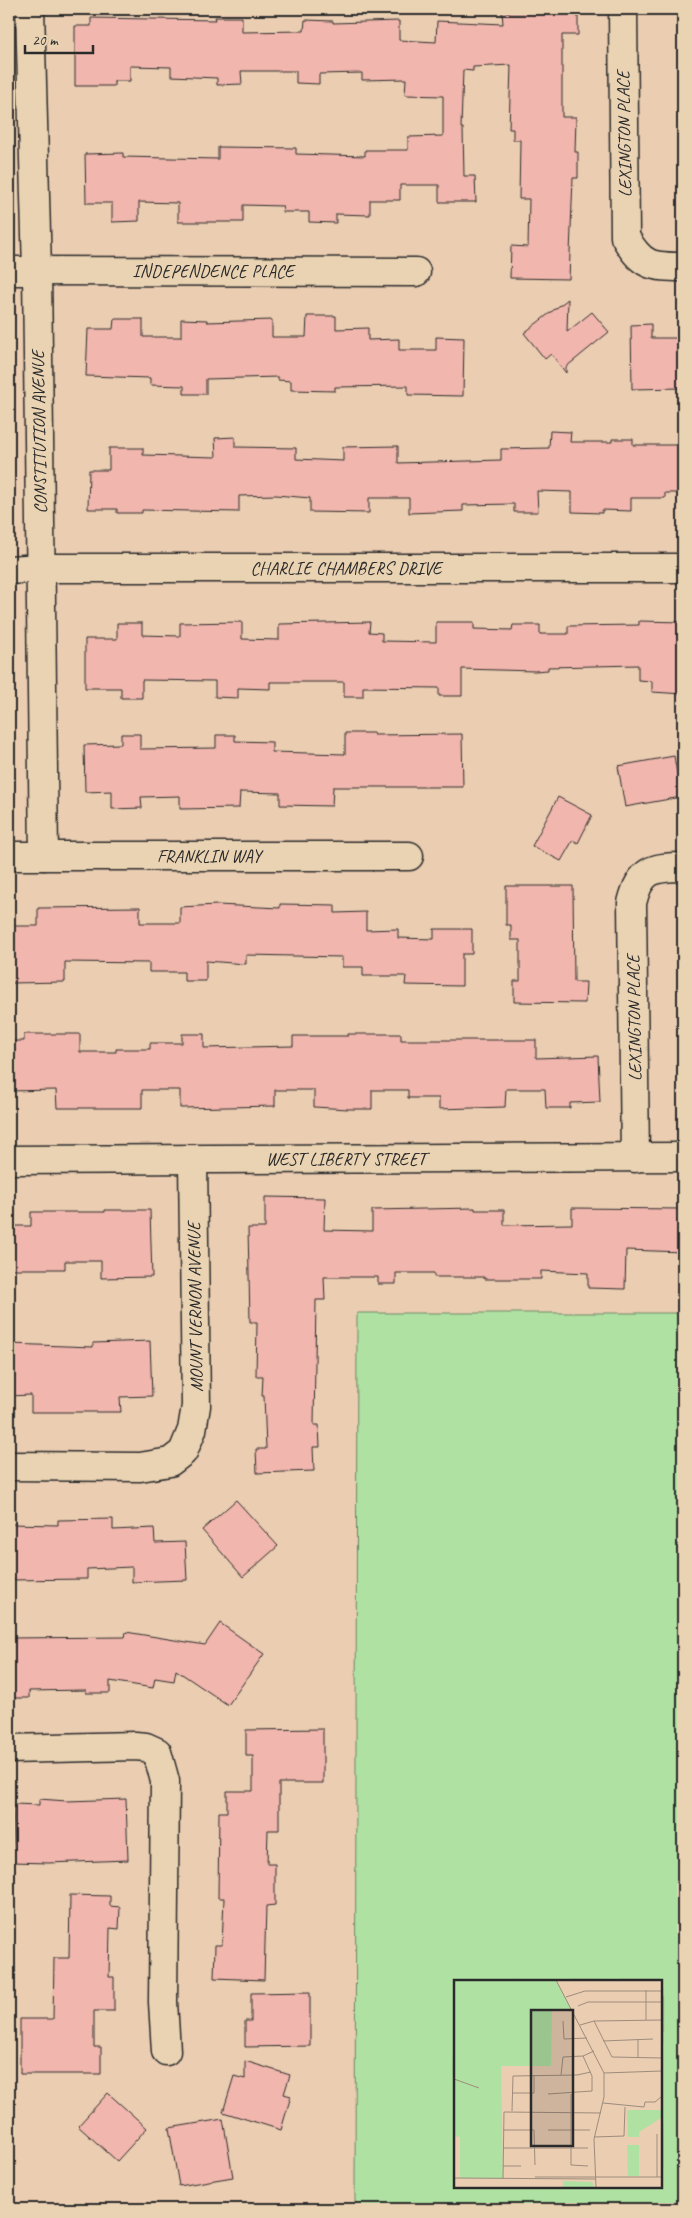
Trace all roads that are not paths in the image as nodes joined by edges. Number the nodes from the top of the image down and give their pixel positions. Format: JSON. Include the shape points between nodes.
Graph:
{"nodes":[{"id":1,"x":30,"y":9,"type":"edge"},
{"id":2,"x":622,"y":9,"type":"edge"},
{"id":3,"x":683,"y":267,"type":"edge"},
{"id":4,"x":9,"y":271,"type":"edge"},
{"id":5,"x":37,"y":271,"type":"junction"},
{"id":6,"x":416,"y":272,"type":"dead end"},
{"id":7,"x":41,"y":568,"type":"junction"},
{"id":8,"x":683,"y":568,"type":"edge"},
{"id":9,"x":9,"y":570,"type":"edge"},
{"id":10,"x":9,"y":856,"type":"edge"},
{"id":11,"x":44,"y":856,"type":"junction"},
{"id":12,"x":409,"y":856,"type":"dead end"},
{"id":13,"x":683,"y":867,"type":"edge"},
{"id":14,"x":683,"y":1157,"type":"edge"},
{"id":15,"x":635,"y":1158,"type":"junction"},
{"id":16,"x":9,"y":1160,"type":"edge"},
{"id":17,"x":193,"y":1160,"type":"junction"},
{"id":18,"x":9,"y":1466,"type":"edge"},
{"id":19,"x":9,"y":1748,"type":"edge"},
{"id":20,"x":166,"y":2051,"type":"dead end"}],
"edges":[{"from":1,"to":5,"type":"street","name":"CONSTITUTION AVENUE"},
{"from":2,"to":3,"type":"street","name":"LEXINGTON PLACE","via":[[625,237],[637,257],[659,267]]},
{"from":4,"to":5,"type":"street","name":"INDEPENDENCE PLACE"},
{"from":5,"to":6,"type":"street","name":"INDEPENDENCE PLACE"},
{"from":5,"to":7,"type":"street","name":"CONSTITUTION AVENUE"},
{"from":7,"to":8,"type":"street","name":"CHARLIE CHAMBERS DRIVE"},
{"from":7,"to":9,"type":"street","name":"CHARLIE CHAMBERS DRIVE"},
{"from":7,"to":11,"type":"street","name":"CONSTITUTION AVENUE"},
{"from":10,"to":11,"type":"street","name":"FRANKLIN WAY"},
{"from":11,"to":12,"type":"street","name":"FRANKLIN WAY"},
{"from":13,"to":15,"type":"street","name":"LEXINGTON PLACE","via":[[657,867],[640,880],[632,903]]},
{"from":14,"to":15,"type":"street","name":"WEST LIBERTY STREET"},
{"from":15,"to":17,"type":"street","name":"WEST LIBERTY STREET"},
{"from":16,"to":17,"type":"street","name":"WEST LIBERTY STREET"},
{"from":17,"to":18,"type":"street","name":"MOUNT VERNON AVENUE","via":[[196,1406],[192,1430],[183,1452],[170,1462],[140,1467]]},
{"from":19,"to":20,"type":"street","via":[[140,1747],[157,1752],[165,1781]]}]}
